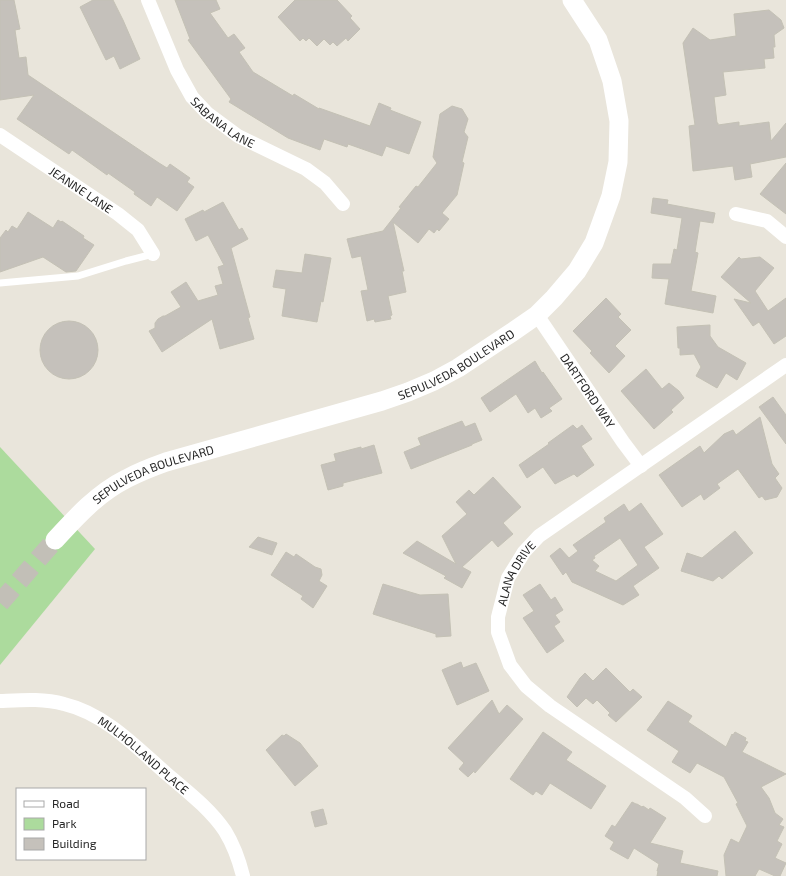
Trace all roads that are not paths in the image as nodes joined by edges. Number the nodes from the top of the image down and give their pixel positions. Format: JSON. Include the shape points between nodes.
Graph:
{"nodes":[{"id":1,"x":148,"y":0,"type":"edge"},
{"id":2,"x":572,"y":0,"type":"edge"},
{"id":3,"x":0,"y":135,"type":"edge"},
{"id":4,"x":342,"y":204,"type":"dead end"},
{"id":5,"x":736,"y":214,"type":"dead end"},
{"id":6,"x":786,"y":237,"type":"edge"},
{"id":7,"x":153,"y":254,"type":"joint"},
{"id":8,"x":0,"y":284,"type":"edge"},
{"id":9,"x":537,"y":315,"type":"junction"},
{"id":10,"x":786,"y":365,"type":"edge"},
{"id":11,"x":641,"y":466,"type":"junction"},
{"id":12,"x":55,"y":540,"type":"tunnel mouth"},
{"id":13,"x":0,"y":701,"type":"edge"},
{"id":14,"x":705,"y":816,"type":"dead end"},
{"id":15,"x":243,"y":876,"type":"edge"}],
"edges":[{"from":1,"to":4,"type":"street","name":"SABANA LANE","via":[[177,70],[192,97],[207,113],[238,136],[306,170],[325,183]]},
{"from":2,"to":9,"type":"main road","name":"SEPULVEDA BOULEVARD","via":[[598,40],[612,81],[618,121],[618,162],[611,196],[594,244],[577,271]]},
{"from":3,"to":7,"type":"street","name":"JEANNE LANE","via":[[118,214],[138,230]]},
{"from":5,"to":6,"type":"street","via":[[767,221]]},
{"from":7,"to":8,"type":"lane","via":[[78,276]]},
{"from":9,"to":11,"type":"street","name":"DARTFORD WAY"},
{"from":9,"to":12,"type":"main road","name":"SEPULVEDA BOULEVARD","via":[[458,368],[408,392],[166,462],[124,479],[89,505]]},
{"from":10,"to":11,"type":"street","name":"ALANA DRIVE"},
{"from":11,"to":14,"type":"street","name":"ALANA DRIVE","via":[[539,536],[524,552],[508,578],[498,617],[498,632],[510,665],[526,686],[550,706],[685,798]]},
{"from":13,"to":15,"type":"street","name":"MULHOLLAND PLACE","via":[[39,699],[86,711],[103,721],[213,815],[234,849]]}]}
